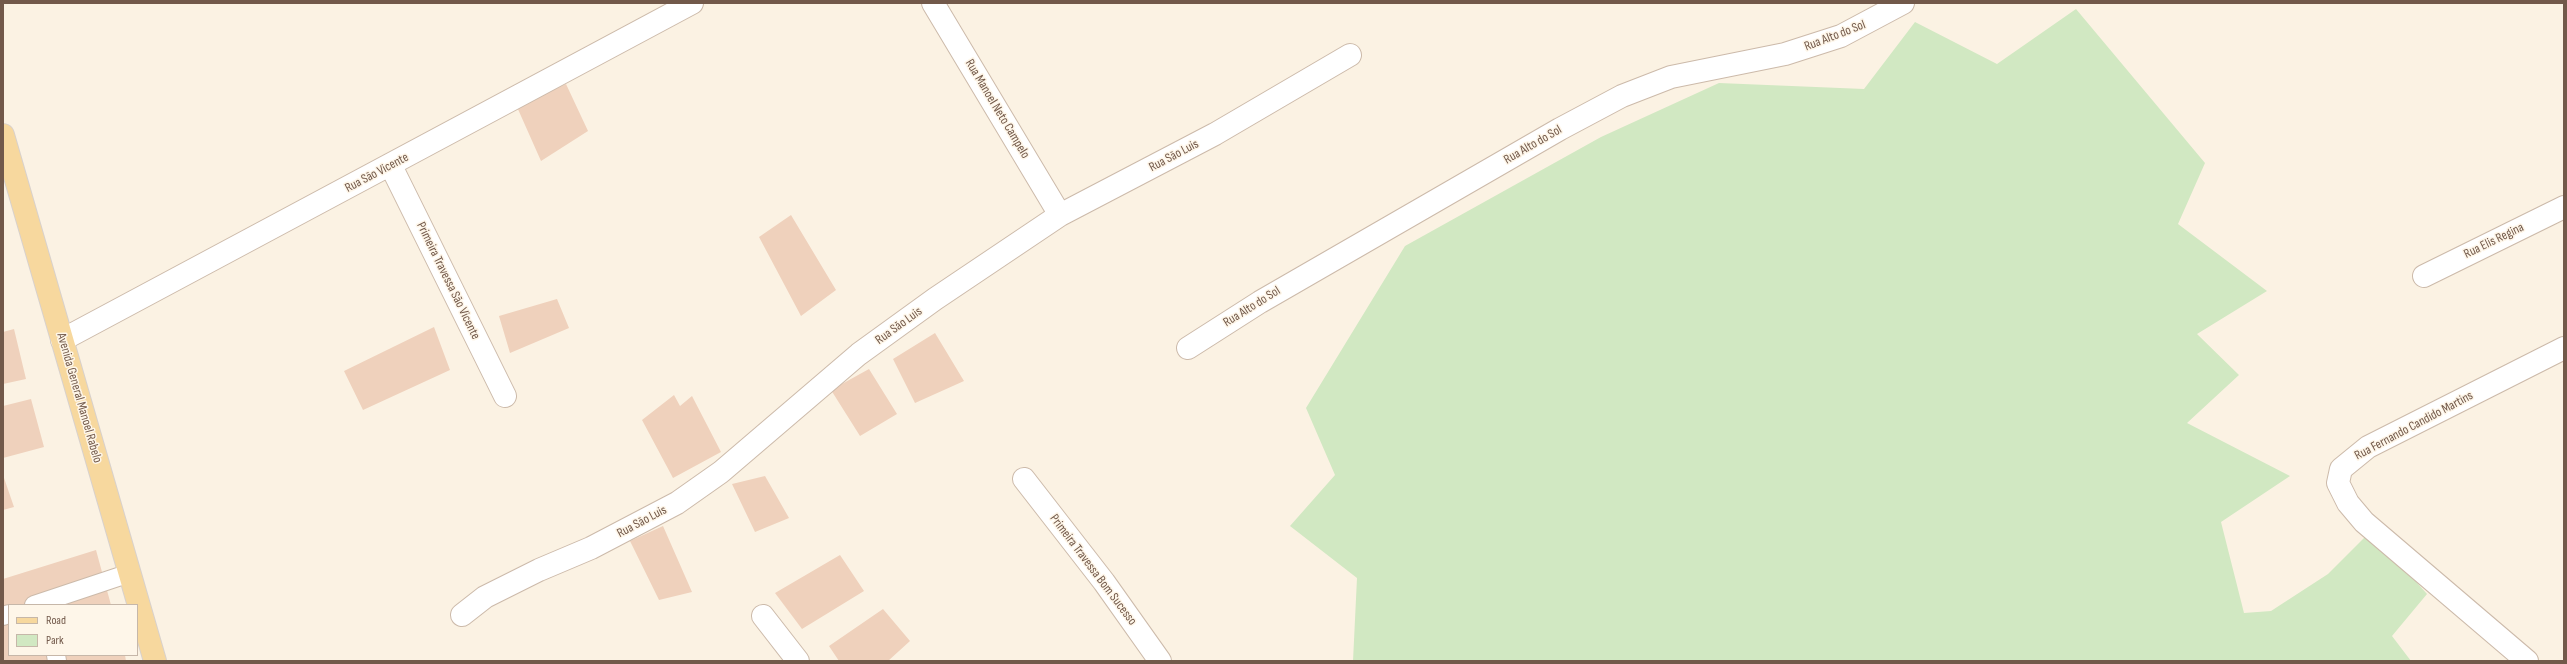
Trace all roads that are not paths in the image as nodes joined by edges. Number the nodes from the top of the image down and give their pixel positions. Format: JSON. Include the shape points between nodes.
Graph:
{"nodes":[{"id":1,"x":692,"y":3,"type":"edge"},
{"id":2,"x":933,"y":3,"type":"edge"},
{"id":3,"x":1903,"y":3,"type":"edge"},
{"id":4,"x":1350,"y":55,"type":"dead end"},
{"id":5,"x":3,"y":135,"type":"edge"},
{"id":6,"x":391,"y":166,"type":"junction"},
{"id":7,"x":2564,"y":207,"type":"edge"},
{"id":8,"x":1060,"y":216,"type":"junction"},
{"id":9,"x":2424,"y":276,"type":"dead end"},
{"id":10,"x":62,"y":340,"type":"junction"},
{"id":11,"x":1188,"y":348,"type":"dead end"},
{"id":12,"x":2564,"y":348,"type":"edge"},
{"id":13,"x":505,"y":396,"type":"dead end"},
{"id":14,"x":1024,"y":480,"type":"dead end"},
{"id":15,"x":130,"y":573,"type":"junction"},
{"id":16,"x":39,"y":604,"type":"edge"},
{"id":17,"x":462,"y":615,"type":"dead end"},
{"id":18,"x":763,"y":616,"type":"dead end"},
{"id":19,"x":155,"y":661,"type":"edge"},
{"id":20,"x":798,"y":661,"type":"edge"},
{"id":21,"x":1160,"y":661,"type":"edge"},
{"id":22,"x":2527,"y":661,"type":"edge"}],
"edges":[{"from":1,"to":6,"type":"street","name":"Rua São Vicente"},
{"from":2,"to":8,"type":"street","name":"Rua Manoel Neto Campelo"},
{"from":3,"to":11,"type":"street","name":"Rua Alto do Sol","via":[[1841,36],[1785,54],[1671,77],[1622,96],[1260,302]]},
{"from":4,"to":8,"type":"street","name":"Rua São Luis","via":[[1215,134]]},
{"from":5,"to":10,"type":"main road","name":"Avenida General Manoel Rabelo"},
{"from":6,"to":10,"type":"street","name":"Rua São Vicente"},
{"from":6,"to":13,"type":"street","name":"Primeira Travessa São Vicente"},
{"from":7,"to":9,"type":"street","name":"Rua Elis Regina"},
{"from":8,"to":17,"type":"street","name":"Rua São Luis","via":[[935,299],[859,354],[721,472],[677,503],[597,545],[492,594]]},
{"from":10,"to":15,"type":"main road","name":"Avenida General Manoel Rabelo"},
{"from":12,"to":22,"type":"street","name":"Rua Fernando Candido Martins","via":[[2368,447],[2340,469],[2338,483],[2348,503],[2364,522]]},
{"from":14,"to":21,"type":"street","name":"Primeira Travessa Bom Sucesso","via":[[1104,582]]},
{"from":15,"to":16,"type":"lane"},
{"from":15,"to":19,"type":"main road","name":"Avenida General Manoel Rabelo"},
{"from":18,"to":20,"type":"street"}]}
